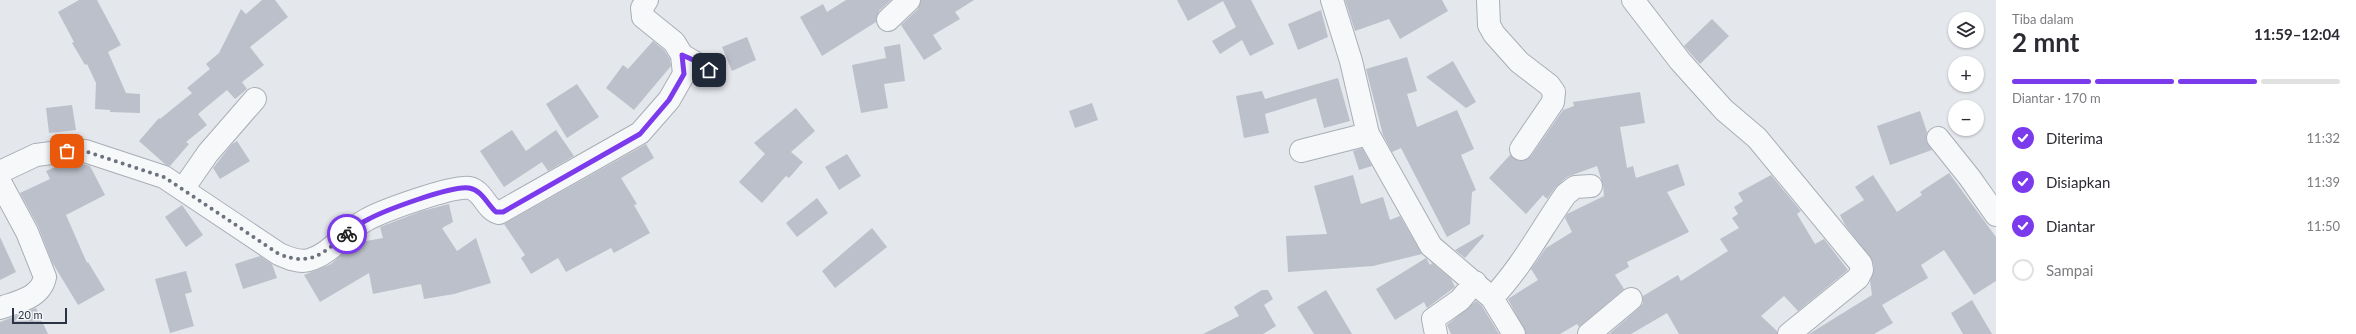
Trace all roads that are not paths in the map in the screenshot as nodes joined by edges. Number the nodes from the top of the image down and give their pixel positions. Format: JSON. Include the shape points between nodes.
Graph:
{"nodes":[{"id":1,"x":647,"y":0,"type":"edge"},
{"id":2,"x":909,"y":0,"type":"edge"},
{"id":3,"x":1332,"y":0,"type":"edge"},
{"id":4,"x":1488,"y":0,"type":"edge"},
{"id":5,"x":1633,"y":0,"type":"edge"},
{"id":6,"x":888,"y":20,"type":"dead end"},
{"id":7,"x":682,"y":55,"type":"junction"},
{"id":8,"x":709,"y":70,"type":"dead end"},
{"id":9,"x":255,"y":99,"type":"dead end"},
{"id":10,"x":1368,"y":134,"type":"junction"},
{"id":11,"x":1938,"y":138,"type":"dead end"},
{"id":12,"x":1522,"y":149,"type":"dead end"},
{"id":13,"x":1301,"y":151,"type":"dead end"},
{"id":14,"x":0,"y":172,"type":"edge"},
{"id":15,"x":0,"y":182,"type":"edge"},
{"id":16,"x":1591,"y":186,"type":"dead end"},
{"id":17,"x":183,"y":189,"type":"junction"},
{"id":18,"x":1996,"y":215,"type":"edge"},
{"id":19,"x":1475,"y":282,"type":"junction"},
{"id":20,"x":1492,"y":298,"type":"junction"},
{"id":21,"x":1631,"y":299,"type":"dead end"},
{"id":22,"x":0,"y":308,"type":"edge"},
{"id":23,"x":1436,"y":334,"type":"edge"},
{"id":24,"x":1514,"y":334,"type":"edge"},
{"id":25,"x":1589,"y":334,"type":"edge"},
{"id":26,"x":1789,"y":334,"type":"edge"}],
"edges":[{"from":1,"to":7,"type":"street","via":[[642,8],[643,17],[674,42]]},
{"from":2,"to":6,"type":"street"},
{"from":3,"to":10,"type":"street","via":[[1351,61]]},
{"from":4,"to":12,"type":"street","via":[[1490,25],[1494,34],[1519,62],[1549,85],[1554,92],[1553,102]]},
{"from":5,"to":26,"type":"street","via":[[1680,61],[1724,110],[1757,138],[1861,264],[1862,270],[1858,278]]},
{"from":7,"to":8,"type":"street"},
{"from":7,"to":17,"type":"street","via":[[684,74],[669,100],[640,134],[499,213],[493,210],[479,192],[460,188],[410,202],[366,220],[322,254],[308,260],[294,260],[279,254]]},
{"from":9,"to":17,"type":"street","via":[[208,153]]},
{"from":10,"to":13,"type":"street"},
{"from":10,"to":19,"type":"street","via":[[1431,246]]},
{"from":11,"to":18,"type":"street"},
{"from":14,"to":17,"type":"street","via":[[36,155],[85,151],[164,177]]},
{"from":15,"to":22,"type":"street","via":[[27,232],[45,277],[44,284],[32,296]]},
{"from":16,"to":20,"type":"street","via":[[1576,187],[1566,194],[1507,283]]},
{"from":19,"to":20,"type":"street"},
{"from":19,"to":23,"type":"street","via":[[1460,300],[1434,319]]},
{"from":20,"to":24,"type":"street"},
{"from":21,"to":25,"type":"street"}]}
